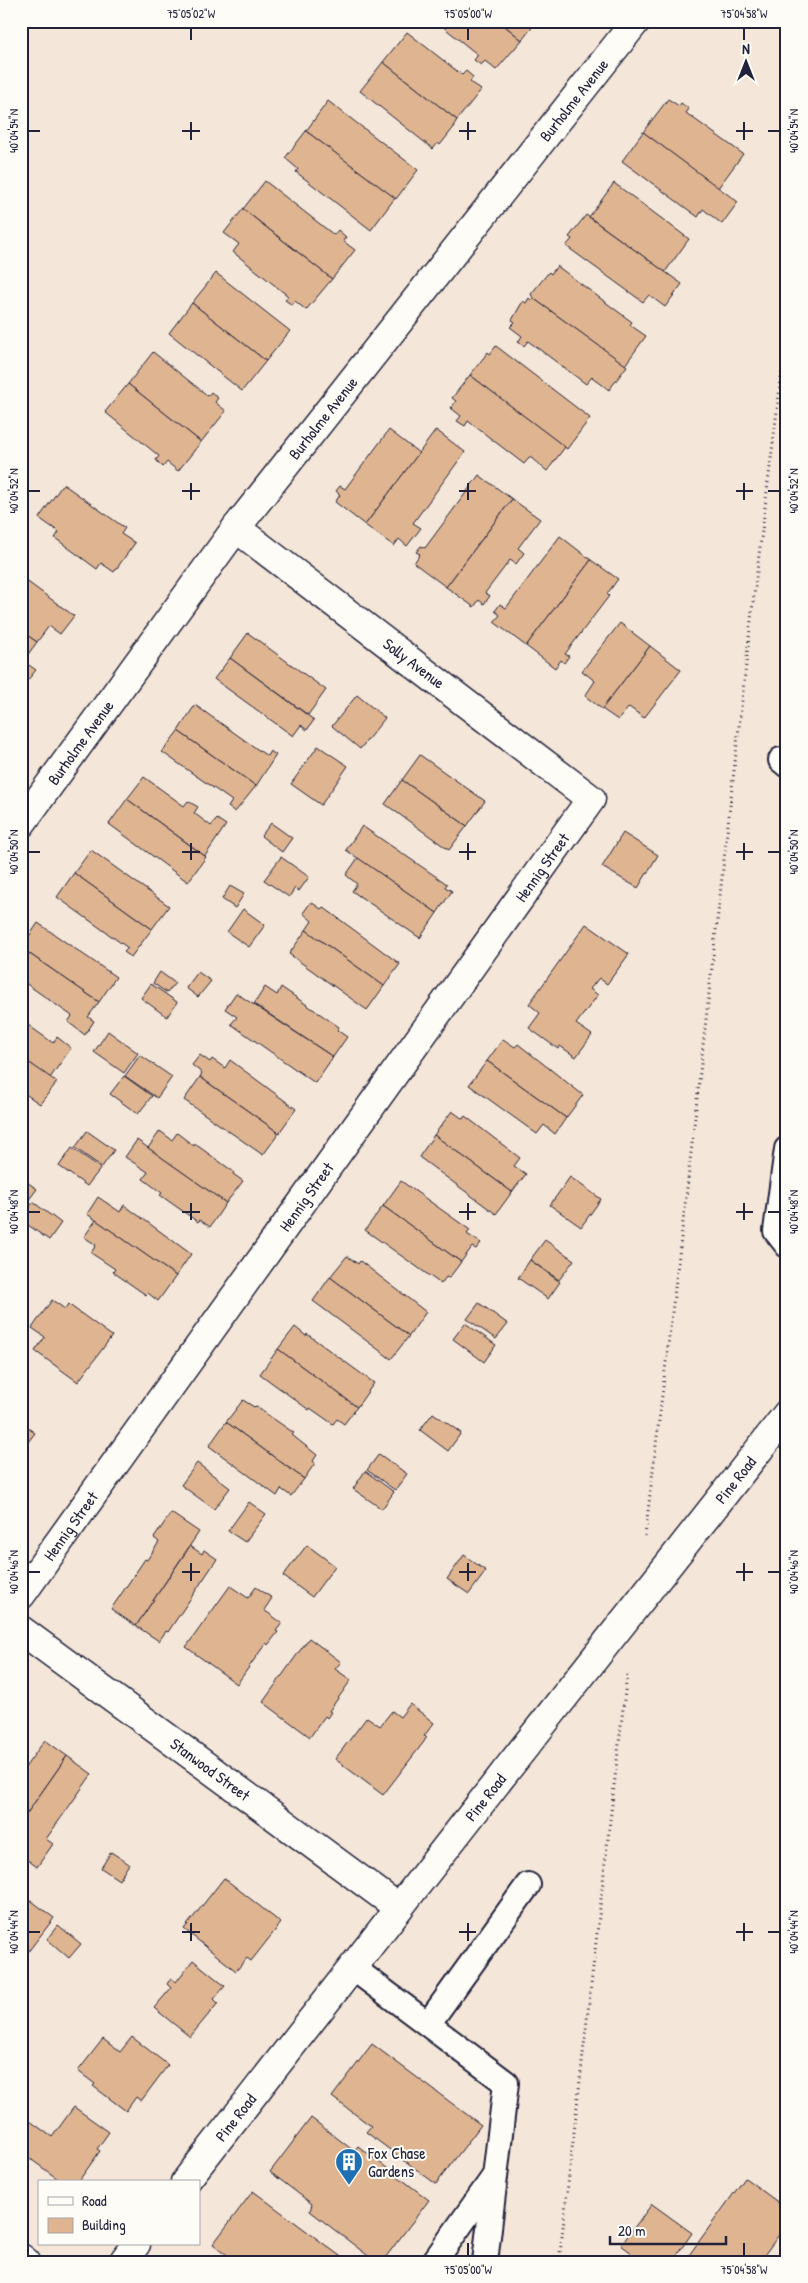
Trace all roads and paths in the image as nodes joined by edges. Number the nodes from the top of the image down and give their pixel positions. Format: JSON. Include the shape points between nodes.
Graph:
{"nodes":[{"id":1,"x":636,"y":21,"type":"edge"},
{"id":2,"x":787,"y":331,"type":"edge"},
{"id":3,"x":236,"y":528,"type":"junction"},
{"id":4,"x":591,"y":799,"type":"joint"},
{"id":5,"x":21,"y":824,"type":"edge"},
{"id":6,"x":787,"y":1149,"type":"edge"},
{"id":7,"x":787,"y":1245,"type":"edge"},
{"id":8,"x":787,"y":1414,"type":"edge"},
{"id":9,"x":644,"y":1542,"type":"dead end"},
{"id":10,"x":21,"y":1595,"type":"edge"},
{"id":11,"x":21,"y":1630,"type":"edge"},
{"id":12,"x":628,"y":1668,"type":"dead end"},
{"id":13,"x":528,"y":1885,"type":"dead end"},
{"id":14,"x":399,"y":1908,"type":"junction"},
{"id":15,"x":353,"y":1968,"type":"junction"},
{"id":16,"x":428,"y":2024,"type":"junction"},
{"id":17,"x":495,"y":2176,"type":"junction"},
{"id":18,"x":187,"y":2180,"type":"edge"},
{"id":19,"x":135,"y":2246,"type":"edge"},
{"id":20,"x":21,"y":2258,"type":"edge"},
{"id":21,"x":26,"y":2262,"type":"edge"},
{"id":22,"x":123,"y":2262,"type":"edge"},
{"id":23,"x":434,"y":2262,"type":"edge"},
{"id":24,"x":485,"y":2262,"type":"edge"},
{"id":25,"x":559,"y":2262,"type":"edge"}],
"edges":[{"from":1,"to":3,"type":"street","name":"Burholme Avenue"},
{"from":2,"to":9,"type":"path"},
{"from":3,"to":4,"type":"street","name":"Solly Avenue"},
{"from":3,"to":5,"type":"street","name":"Burholme Avenue"},
{"from":4,"to":10,"type":"street","name":"Hennig Street"},
{"from":6,"to":7,"type":"lane","via":[[776,1230]]},
{"from":8,"to":14,"type":"street","name":"Pine Road","bridge":true},
{"from":11,"to":14,"type":"street","name":"Stanwood Street"},
{"from":12,"to":25,"type":"path"},
{"from":13,"to":16,"type":"lane"},
{"from":14,"to":15,"type":"street","name":"Pine Road"},
{"from":15,"to":16,"type":"lane"},
{"from":15,"to":18,"type":"street","name":"Pine Road"},
{"from":16,"to":17,"type":"lane","via":[[506,2083]]},
{"from":17,"to":23,"type":"lane"},
{"from":17,"to":24,"type":"lane"},
{"from":19,"to":22,"type":"street"},
{"from":20,"to":21,"type":"street"}]}
